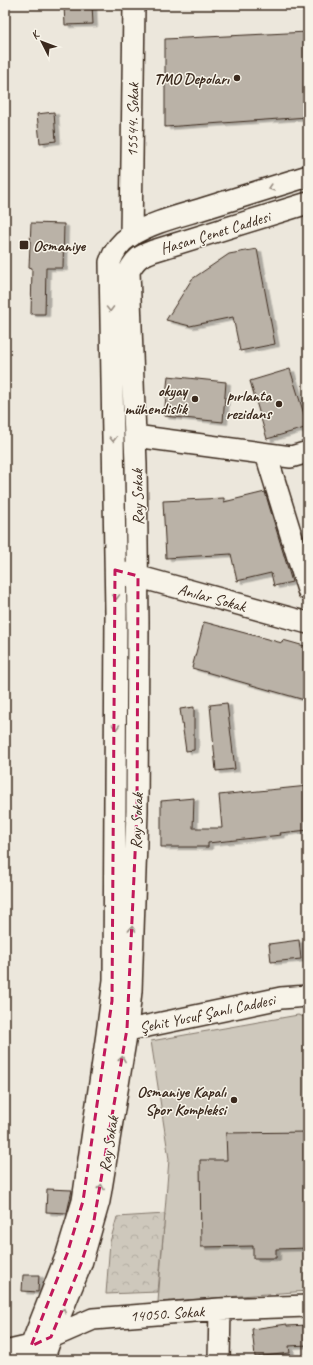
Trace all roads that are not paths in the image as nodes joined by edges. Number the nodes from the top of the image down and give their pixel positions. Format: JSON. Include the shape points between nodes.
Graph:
{"nodes":[{"id":1,"x":134,"y":5,"type":"edge"},
{"id":2,"x":308,"y":176,"type":"edge"},
{"id":3,"x":308,"y":203,"type":"edge"},
{"id":4,"x":131,"y":236,"type":"junction"},
{"id":5,"x":129,"y":271,"type":"joint"},
{"id":6,"x":135,"y":436,"type":"junction"},
{"id":7,"x":308,"y":452,"type":"edge"},
{"id":8,"x":266,"y":454,"type":"junction"},
{"id":9,"x":115,"y":570,"type":"junction"},
{"id":10,"x":138,"y":576,"type":"junction"},
{"id":11,"x":308,"y":590,"type":"edge"},
{"id":12,"x":308,"y":624,"type":"edge"},
{"id":13,"x":308,"y":996,"type":"edge"},
{"id":14,"x":117,"y":1032,"type":"junction"},
{"id":15,"x":308,"y":1306,"type":"edge"},
{"id":16,"x":220,"y":1309,"type":"junction"},
{"id":17,"x":51,"y":1337,"type":"junction"},
{"id":18,"x":5,"y":1352,"type":"edge"},
{"id":19,"x":33,"y":1355,"type":"edge"},
{"id":20,"x":219,"y":1360,"type":"edge"}],
"edges":[{"from":1,"to":4,"type":"street","name":"15544. Sokak"},
{"from":2,"to":4,"type":"street","one_way":true,"via":[[179,216]]},
{"from":3,"to":5,"type":"street","name":"Hasan Çenet Caddesi","via":[[153,251],[134,261]]},
{"from":4,"to":9,"type":"street","one_way":true,"via":[[116,248],[109,270]]},
{"from":5,"to":6,"type":"street","name":"Ray Sokak"},
{"from":6,"to":8,"type":"street"},
{"from":6,"to":10,"type":"street","name":"Ray Sokak"},
{"from":7,"to":8,"type":"street","via":[[291,457]]},
{"from":8,"to":11,"type":"street"},
{"from":9,"to":10,"type":"street","name":"Anılar Sokak"},
{"from":9,"to":14,"type":"street","one_way":true,"via":[[114,980]]},
{"from":10,"to":12,"type":"street","name":"Anılar Sokak"},
{"from":14,"to":10,"type":"street","name":"Ray Sokak","one_way":true,"via":[[131,990],[137,810]]},
{"from":13,"to":14,"type":"street","name":"Şehit Yusuf Şanlı Caddesi","via":[[281,998]]},
{"from":17,"to":14,"type":"street","name":"Ray Sokak","one_way":true,"via":[[81,1264],[99,1201]]},
{"from":14,"to":19,"type":"street","via":[[83,1201]]},
{"from":15,"to":16,"type":"street","name":"14050. Sokak"},
{"from":16,"to":17,"type":"street","name":"14050. Sokak","via":[[93,1319]]},
{"from":16,"to":20,"type":"street"},
{"from":17,"to":19,"type":"street","name":"14050. Sokak"},
{"from":18,"to":19,"type":"street","name":"14050. Sokak"}]}
